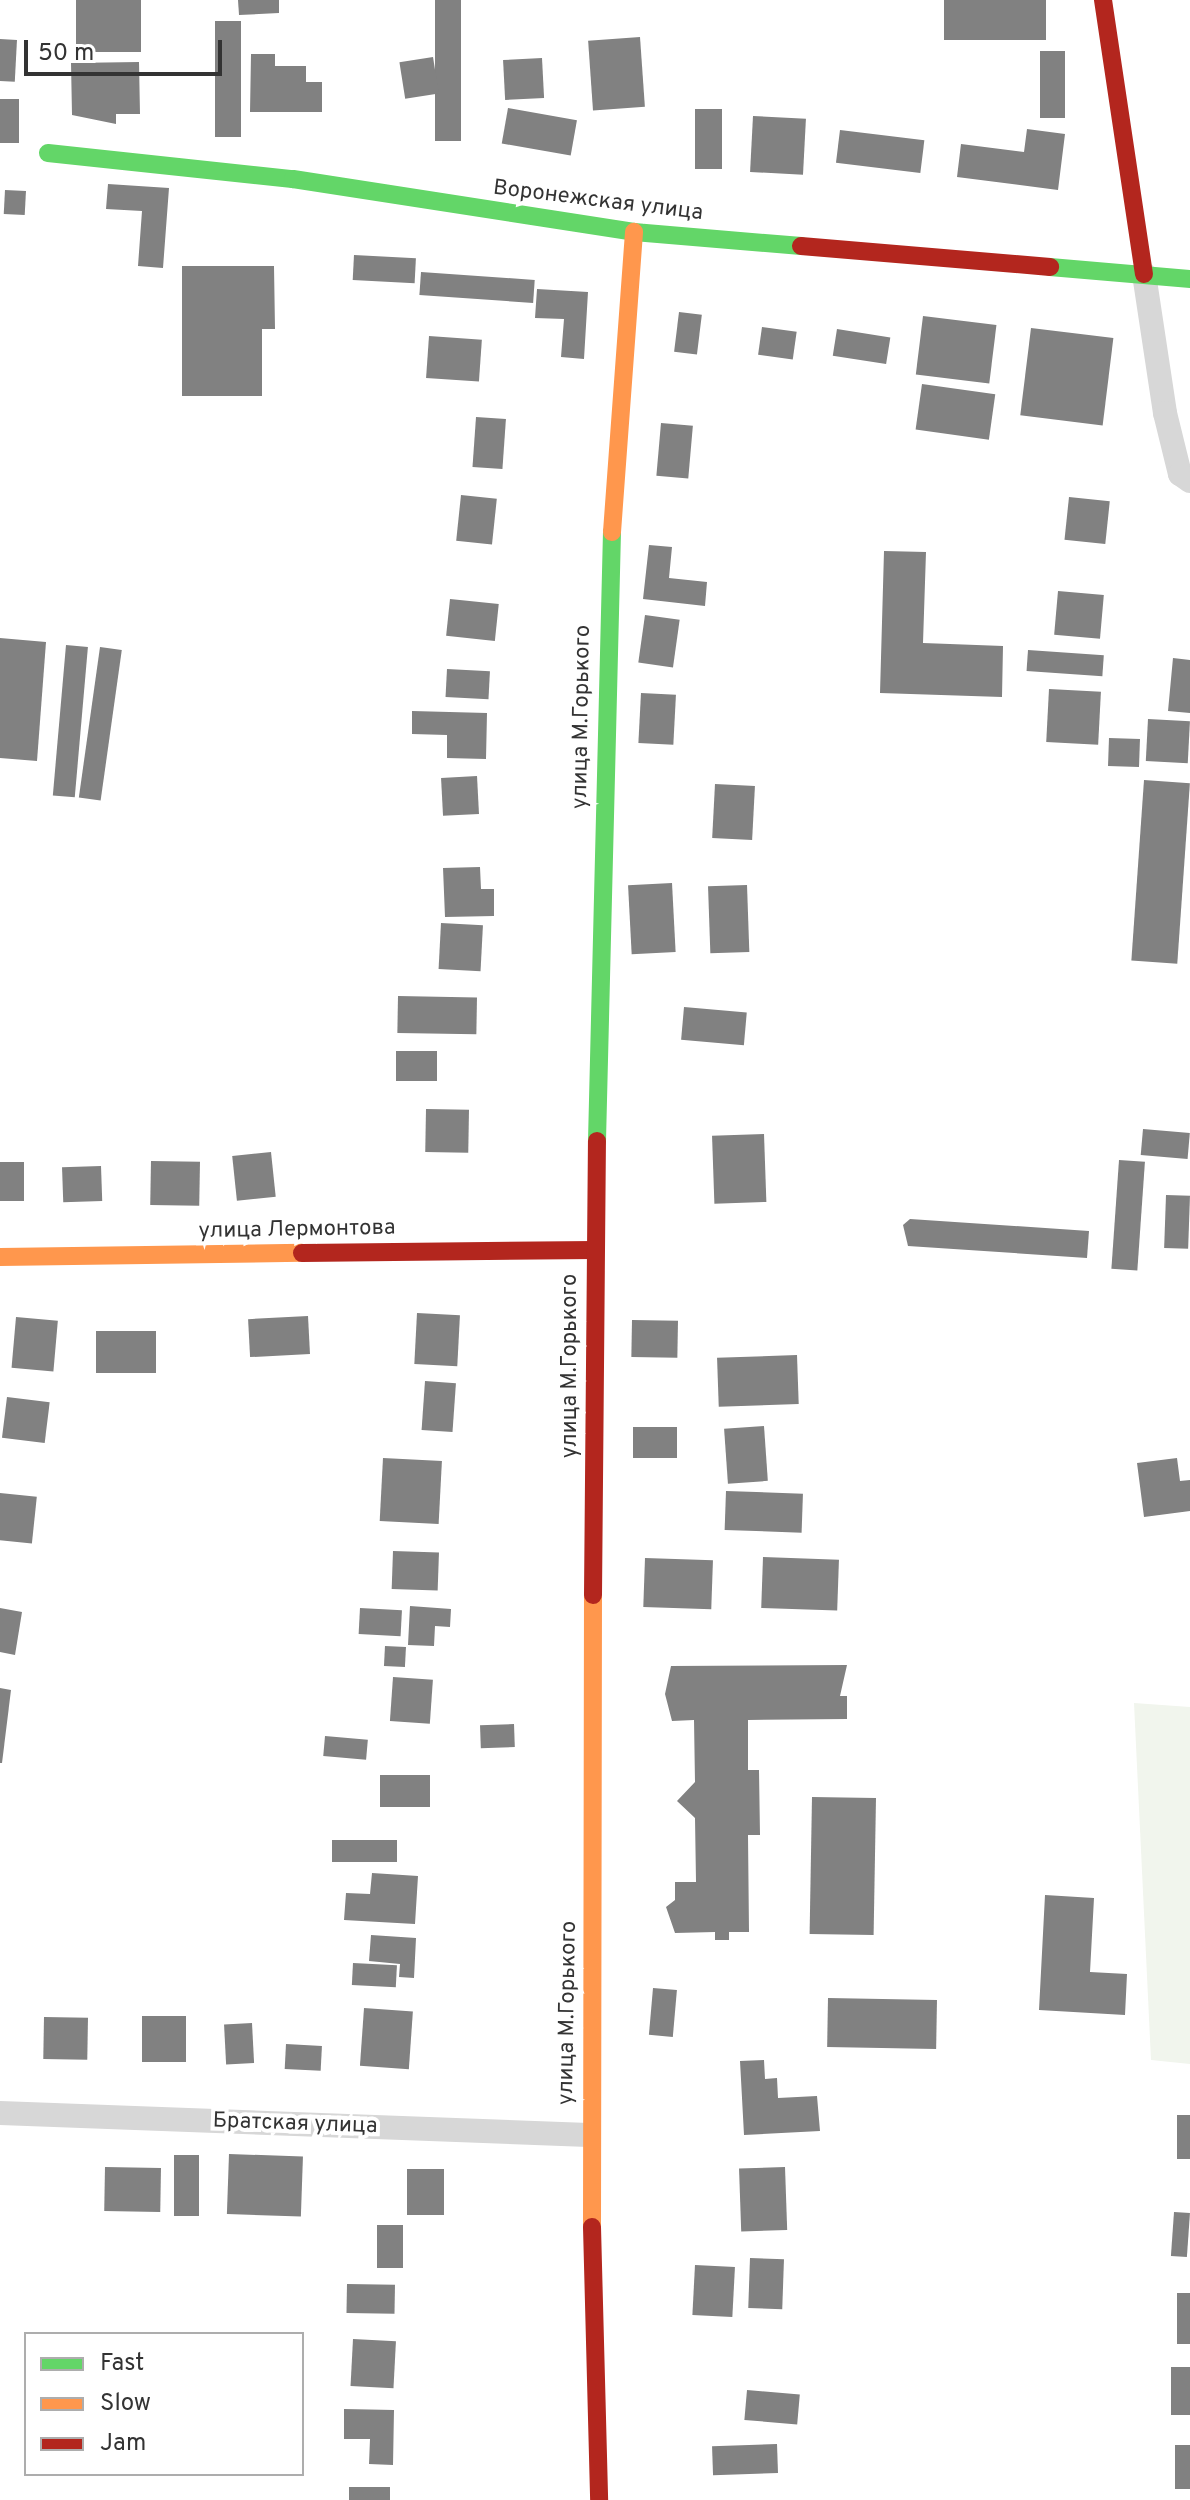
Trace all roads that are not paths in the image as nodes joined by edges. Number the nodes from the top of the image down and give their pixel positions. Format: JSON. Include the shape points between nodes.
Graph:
{"nodes":[{"id":1,"x":1103,"y":0,"type":"edge"},
{"id":2,"x":48,"y":153,"type":"dead end"},
{"id":3,"x":634,"y":232,"type":"junction"},
{"id":4,"x":1144,"y":274,"type":"junction"},
{"id":5,"x":1190,"y":279,"type":"edge"},
{"id":6,"x":1190,"y":481,"type":"edge"},
{"id":7,"x":595,"y":1250,"type":"junction"},
{"id":8,"x":0,"y":1257,"type":"edge"},
{"id":9,"x":0,"y":2113,"type":"edge"},
{"id":10,"x":589,"y":2135,"type":"junction"},
{"id":11,"x":599,"y":2500,"type":"edge"}],
"edges":[{"from":1,"to":4,"type":"street"},
{"from":2,"to":3,"type":"street","name":"Воронежская улица","via":[[293,179]]},
{"from":3,"to":4,"type":"street","name":"Воронежская улица"},
{"from":3,"to":7,"type":"street","name":"улица М.Горького","via":[[609,571]]},
{"from":4,"to":5,"type":"street","name":"Воронежская улица"},
{"from":4,"to":6,"type":"street","via":[[1165,413],[1180,474]]},
{"from":7,"to":8,"type":"street","name":"улица Лермонтова"},
{"from":7,"to":10,"type":"street","name":"улица М.Горького"},
{"from":9,"to":10,"type":"street","name":"Братская улица"},
{"from":10,"to":11,"type":"street","name":"улица М.Горького"}]}
